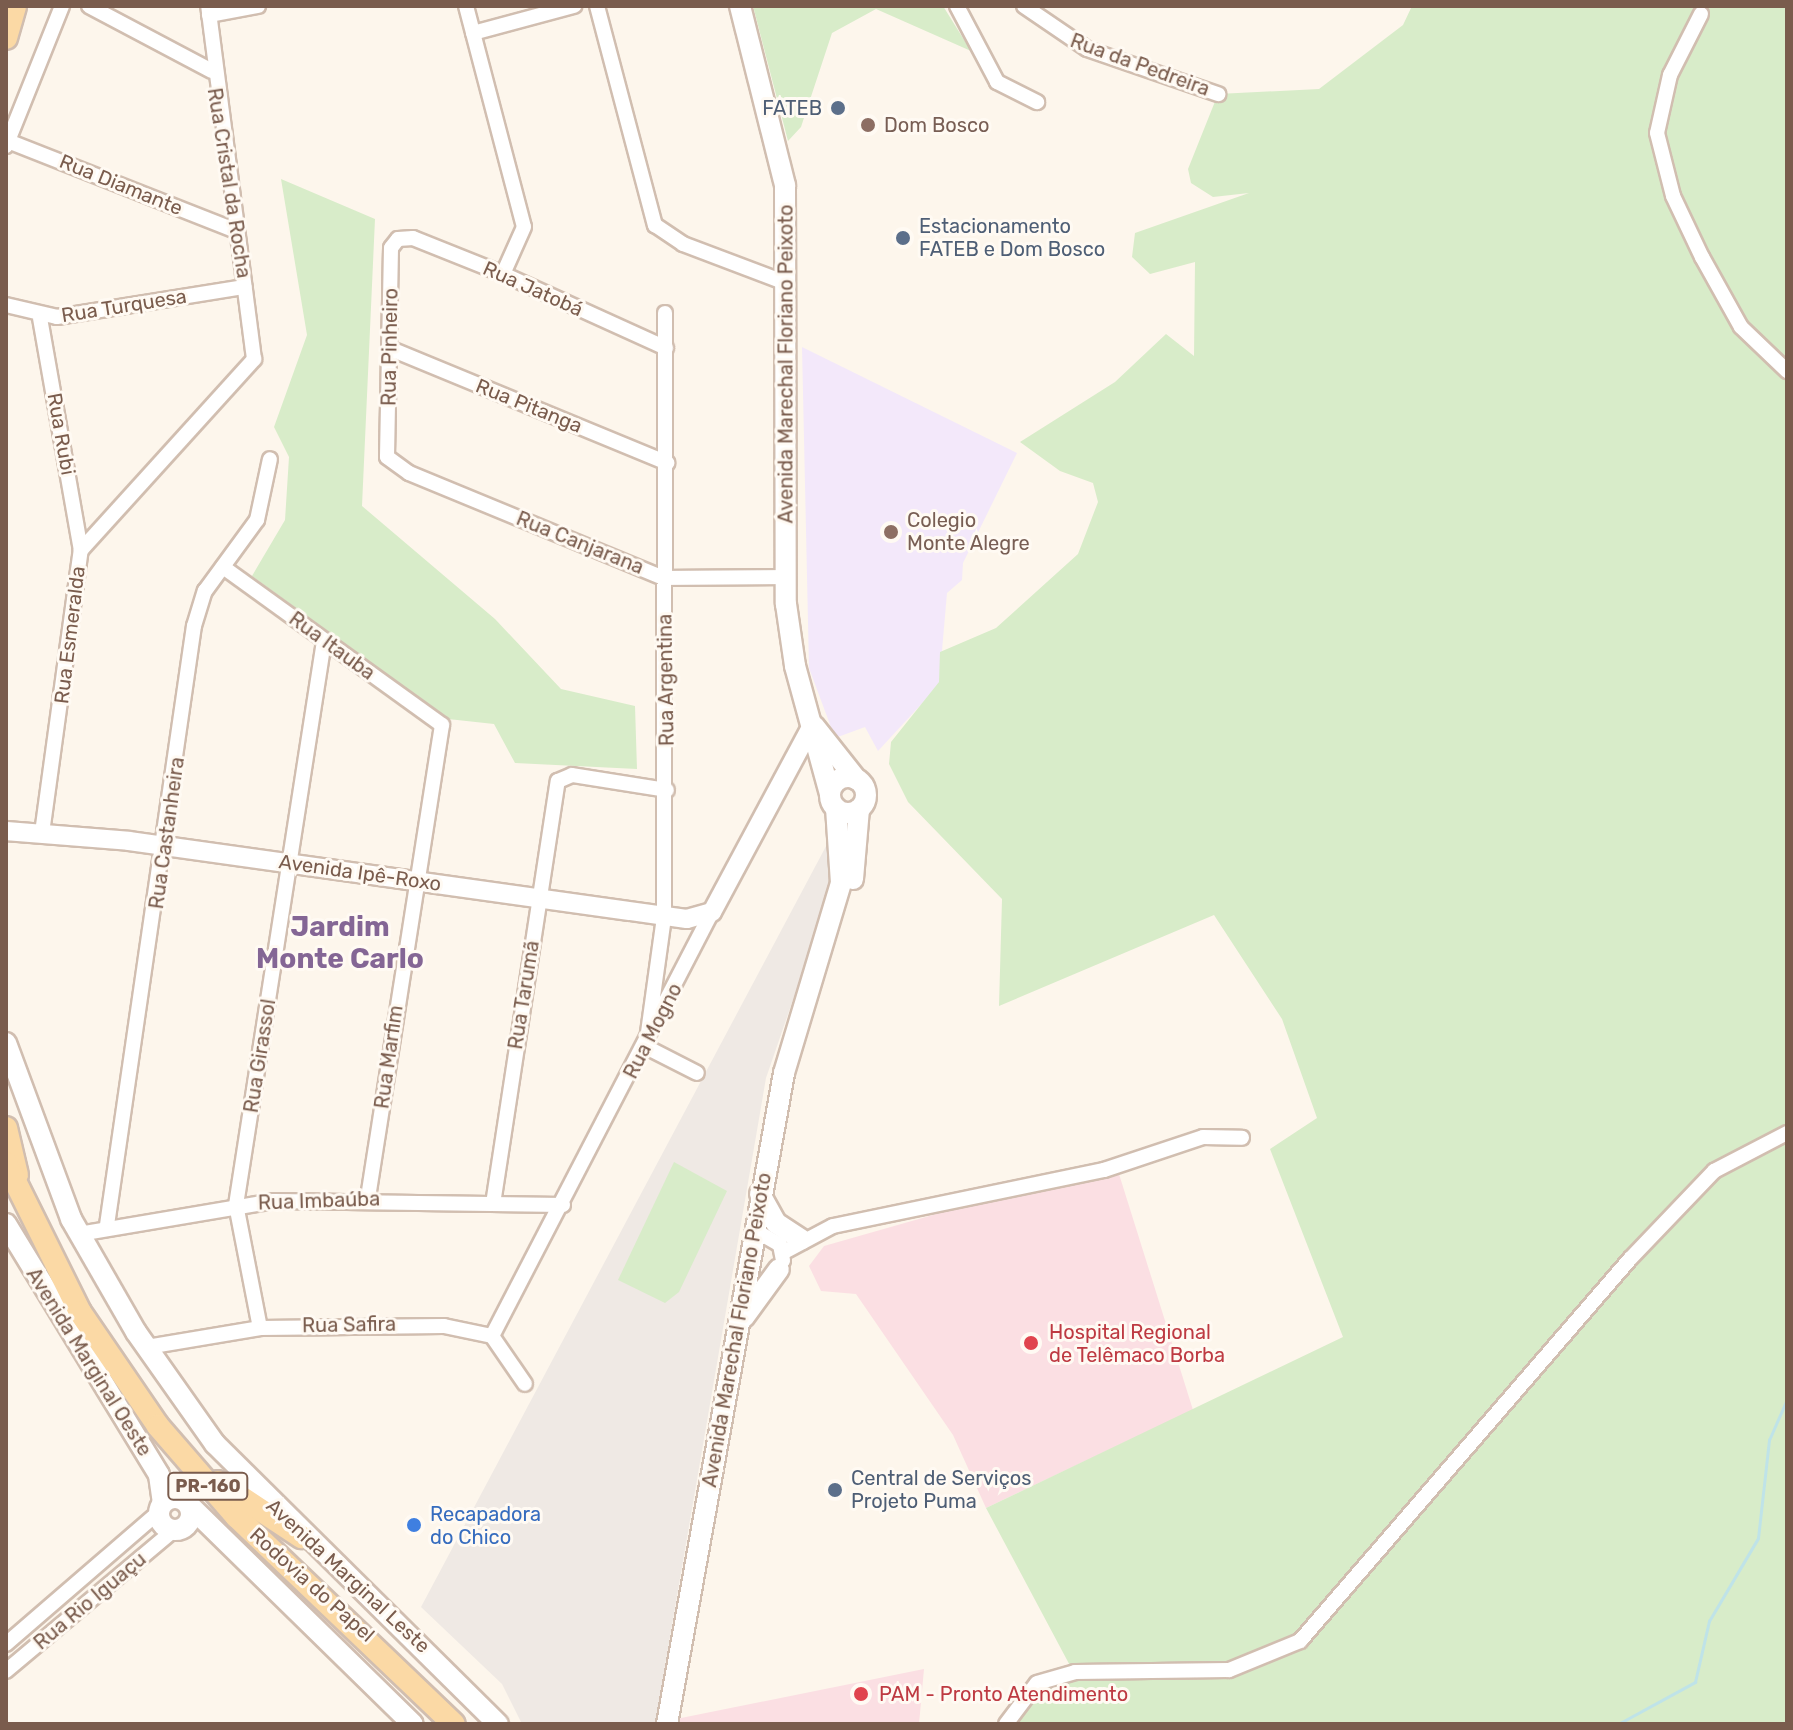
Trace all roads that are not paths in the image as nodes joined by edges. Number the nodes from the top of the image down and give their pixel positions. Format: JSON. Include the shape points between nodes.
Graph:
{"nodes":[{"id":1,"x":15,"y":6,"type":"edge"},
{"id":2,"x":62,"y":6,"type":"edge"},
{"id":3,"x":89,"y":6,"type":"edge"},
{"id":4,"x":258,"y":6,"type":"edge"},
{"id":5,"x":466,"y":6,"type":"edge"},
{"id":6,"x":574,"y":6,"type":"edge"},
{"id":7,"x":597,"y":6,"type":"edge"},
{"id":8,"x":740,"y":6,"type":"edge"},
{"id":9,"x":957,"y":6,"type":"edge"},
{"id":10,"x":1024,"y":6,"type":"edge"},
{"id":11,"x":209,"y":11,"type":"edge"},
{"id":12,"x":1701,"y":14,"type":"dead end"},
{"id":13,"x":473,"y":33,"type":"junction"},
{"id":14,"x":6,"y":38,"type":"edge"},
{"id":15,"x":212,"y":71,"type":"junction"},
{"id":16,"x":1218,"y":94,"type":"dead end"},
{"id":17,"x":1037,"y":102,"type":"dead end"},
{"id":18,"x":7,"y":144,"type":"edge"},
{"id":19,"x":234,"y":230,"type":"junction"},
{"id":20,"x":398,"y":239,"type":"joint"},
{"id":21,"x":503,"y":274,"type":"junction"},
{"id":22,"x":786,"y":283,"type":"junction"},
{"id":23,"x":245,"y":287,"type":"junction"},
{"id":24,"x":6,"y":305,"type":"edge"},
{"id":25,"x":665,"y":313,"type":"dead end"},
{"id":26,"x":40,"y":318,"type":"junction"},
{"id":27,"x":666,"y":348,"type":"junction"},
{"id":28,"x":391,"y":349,"type":"junction"},
{"id":29,"x":254,"y":359,"type":"joint"},
{"id":30,"x":1787,"y":371,"type":"edge"},
{"id":31,"x":387,"y":457,"type":"joint"},
{"id":32,"x":270,"y":459,"type":"dead end"},
{"id":33,"x":667,"y":463,"type":"junction"},
{"id":34,"x":81,"y":550,"type":"junction"},
{"id":35,"x":223,"y":567,"type":"junction"},
{"id":36,"x":785,"y":577,"type":"junction"},
{"id":37,"x":664,"y":578,"type":"junction"},
{"id":38,"x":324,"y":641,"type":"junction"},
{"id":39,"x":813,"y":724,"type":"junction"},
{"id":40,"x":442,"y":725,"type":"joint"},
{"id":41,"x":839,"y":755,"type":"junction"},
{"id":42,"x":856,"y":779,"type":"junction"},
{"id":43,"x":667,"y":790,"type":"junction"},
{"id":44,"x":831,"y":796,"type":"junction"},
{"id":45,"x":859,"y":809,"type":"junction"},
{"id":46,"x":6,"y":831,"type":"edge"},
{"id":47,"x":42,"y":833,"type":"junction"},
{"id":48,"x":166,"y":846,"type":"junction"},
{"id":49,"x":292,"y":863,"type":"junction"},
{"id":50,"x":414,"y":881,"type":"junction"},
{"id":51,"x":539,"y":899,"type":"junction"},
{"id":52,"x":712,"y":912,"type":"junction"},
{"id":53,"x":664,"y":917,"type":"junction"},
{"id":54,"x":827,"y":941,"type":"junction"},
{"id":55,"x":6,"y":1043,"type":"edge"},
{"id":56,"x":646,"y":1047,"type":"junction"},
{"id":57,"x":697,"y":1073,"type":"dead end"},
{"id":58,"x":6,"y":1128,"type":"edge"},
{"id":59,"x":1787,"y":1133,"type":"edge"},
{"id":60,"x":1242,"y":1138,"type":"dead end"},
{"id":61,"x":6,"y":1163,"type":"edge"},
{"id":62,"x":760,"y":1194,"type":"junction"},
{"id":63,"x":368,"y":1198,"type":"junction"},
{"id":64,"x":23,"y":1199,"type":"junction"},
{"id":65,"x":493,"y":1204,"type":"junction"},
{"id":66,"x":236,"y":1205,"type":"junction"},
{"id":67,"x":563,"y":1205,"type":"junction"},
{"id":68,"x":107,"y":1225,"type":"junction"},
{"id":69,"x":7,"y":1230,"type":"edge"},
{"id":70,"x":756,"y":1231,"type":"junction"},
{"id":71,"x":79,"y":1234,"type":"junction"},
{"id":72,"x":801,"y":1239,"type":"junction"},
{"id":73,"x":782,"y":1260,"type":"junction"},
{"id":74,"x":748,"y":1284,"type":"junction"},
{"id":75,"x":739,"y":1323,"type":"junction"},
{"id":76,"x":260,"y":1328,"type":"junction"},
{"id":77,"x":492,"y":1336,"type":"junction"},
{"id":78,"x":147,"y":1347,"type":"junction"},
{"id":79,"x":525,"y":1384,"type":"dead end"},
{"id":80,"x":182,"y":1455,"type":"junction"},
{"id":81,"x":189,"y":1505,"type":"junction"},
{"id":82,"x":161,"y":1508,"type":"junction"},
{"id":83,"x":178,"y":1529,"type":"junction"},
{"id":84,"x":301,"y":1537,"type":"junction"},
{"id":85,"x":238,"y":1556,"type":"junction"},
{"id":86,"x":6,"y":1644,"type":"edge"},
{"id":87,"x":6,"y":1671,"type":"edge"},
{"id":88,"x":413,"y":1724,"type":"edge"},
{"id":89,"x":454,"y":1724,"type":"edge"},
{"id":90,"x":498,"y":1724,"type":"edge"},
{"id":91,"x":667,"y":1724,"type":"edge"},
{"id":92,"x":1006,"y":1724,"type":"edge"}],
"edges":[{"from":1,"to":14,"type":"main road"},
{"from":2,"to":18,"type":"street"},
{"from":3,"to":15,"type":"street"},
{"from":4,"to":11,"type":"street"},
{"from":5,"to":13,"type":"street"},
{"from":6,"to":13,"type":"street"},
{"from":7,"to":22,"type":"street","via":[[655,225],[683,244]]},
{"from":8,"to":22,"type":"main road","name":"Avenida Marechal Floriano Peixoto","via":[[785,185]]},
{"from":9,"to":17,"type":"street","via":[[997,82]]},
{"from":10,"to":16,"type":"street","name":"Rua da Pedreira","via":[[1087,49]]},
{"from":11,"to":15,"type":"street","name":"Rua Cristal da Rocha"},
{"from":12,"to":30,"type":"street","via":[[1670,75],[1657,133],[1673,196],[1702,257],[1741,327]]},
{"from":13,"to":21,"type":"street","via":[[524,227]]},
{"from":15,"to":19,"type":"street","name":"Rua Cristal da Rocha"},
{"from":18,"to":19,"type":"street","name":"Rua Diamante"},
{"from":19,"to":23,"type":"street","name":"Rua Cristal da Rocha"},
{"from":20,"to":21,"type":"street","name":"Rua Jatobá","via":[[413,238]]},
{"from":20,"to":28,"type":"street","name":"Rua Pinheiro","via":[[391,248]]},
{"from":21,"to":27,"type":"street","name":"Rua Jatobá"},
{"from":22,"to":36,"type":"main road","name":"Avenida Marechal Floriano Peixoto"},
{"from":23,"to":26,"type":"street","name":"Rua Turquesa"},
{"from":23,"to":29,"type":"street","name":"Rua Cristal da Rocha"},
{"from":24,"to":26,"type":"street","name":"Rua Turquesa"},
{"from":25,"to":27,"type":"street","name":"Rua Argentina"},
{"from":26,"to":34,"type":"street","name":"Rua Rubi"},
{"from":27,"to":33,"type":"street","name":"Rua Argentina"},
{"from":28,"to":31,"type":"street","name":"Rua Pinheiro"},
{"from":28,"to":33,"type":"street","name":"Rua Pitanga"},
{"from":29,"to":34,"type":"street","name":"Rua Esmeralda"},
{"from":31,"to":37,"type":"street","name":"Rua Canjarana","via":[[409,473]]},
{"from":32,"to":35,"type":"street","name":"Rua Castanheira","via":[[257,520]]},
{"from":33,"to":37,"type":"street","name":"Rua Argentina"},
{"from":34,"to":47,"type":"street","name":"Rua Esmeralda"},
{"from":35,"to":38,"type":"street","name":"Rua Itauba"},
{"from":35,"to":48,"type":"street","name":"Rua Castanheira","via":[[205,591],[194,626]]},
{"from":36,"to":37,"type":"street","name":"Rua Canjarana"},
{"from":36,"to":39,"type":"main road","name":"Avenida Marechal Floriano Peixoto","via":[[795,666]]},
{"from":37,"to":43,"type":"street","name":"Rua Argentina"},
{"from":38,"to":40,"type":"street","name":"Rua Itauba"},
{"from":38,"to":49,"type":"street","name":"Rua Girassol"},
{"from":39,"to":41,"type":"main road","name":"Avenida Marechal Floriano Peixoto"},
{"from":39,"to":44,"type":"main road","name":"Avenida Marechal Floriano Peixoto"},
{"from":39,"to":52,"type":"street","name":"Rua Mogno"},
{"from":40,"to":50,"type":"street","name":"Rua Marfim"},
{"from":41,"to":42,"type":"main road","name":"Avenida Marechal Floriano Peixoto"},
{"from":41,"to":44,"type":"main road"},
{"from":42,"to":44,"type":"main road","via":[[841,778]]},
{"from":42,"to":45,"type":"main road","name":"Avenida Marechal Floriano Peixoto","via":[[866,791]]},
{"from":43,"to":51,"type":"street","name":"Rua Tarumã","via":[[572,775],[556,786]]},
{"from":43,"to":53,"type":"street","name":"Rua Argentina"},
{"from":44,"to":45,"type":"main road"},
{"from":44,"to":54,"type":"main road","name":"Avenida Marechal Floriano Peixoto","via":[[842,859]]},
{"from":45,"to":54,"type":"main road","name":"Avenida Marechal Floriano Peixoto","via":[[850,892]]},
{"from":46,"to":47,"type":"street","name":"Avenida Ipê-Roxo"},
{"from":47,"to":48,"type":"street","name":"Avenida Ipê-Roxo"},
{"from":48,"to":49,"type":"street","name":"Avenida Ipê-Roxo"},
{"from":48,"to":68,"type":"street","name":"Rua Castanheira"},
{"from":49,"to":50,"type":"street","name":"Avenida Ipê-Roxo"},
{"from":49,"to":66,"type":"street","name":"Rua Girassol"},
{"from":50,"to":51,"type":"street","name":"Avenida Ipê-Roxo"},
{"from":50,"to":63,"type":"street","name":"Rua Marfim"},
{"from":51,"to":53,"type":"street","name":"Avenida Ipê-Roxo"},
{"from":51,"to":65,"type":"street","name":"Rua Tarumã"},
{"from":52,"to":53,"type":"street","name":"Avenida Ipê-Roxo"},
{"from":52,"to":56,"type":"street","name":"Rua Mogno"},
{"from":53,"to":56,"type":"street","name":"Rua Argentina"},
{"from":54,"to":62,"type":"main road","name":"Avenida Marechal Floriano Peixoto","via":[[784,1073]]},
{"from":55,"to":71,"type":"main road","name":"Avenida Marginal Leste","via":[[41,1149]]},
{"from":56,"to":57,"type":"street"},
{"from":56,"to":67,"type":"street","name":"Rua Mogno"},
{"from":58,"to":64,"type":"main road","name":"Rodovia do Papel","number":"PR-160"},
{"from":59,"to":92,"type":"street","via":[[1714,1171],[1630,1259],[1300,1641],[1229,1670],[1075,1672],[1037,1683]]},
{"from":60,"to":72,"type":"street","via":[[1203,1137],[1104,1170]]},
{"from":61,"to":64,"type":"main road","name":"Rodovia do Papel","number":"PR-160"},
{"from":62,"to":70,"type":"main road","name":"Avenida Marechal Floriano Peixoto"},
{"from":62,"to":72,"type":"main road","via":[[776,1223]]},
{"from":63,"to":65,"type":"street","name":"Rua Imbaúba"},
{"from":63,"to":66,"type":"street","name":"Rua Imbaúba"},
{"from":64,"to":80,"type":"main road","name":"Rodovia do Papel","number":"PR-160","via":[[80,1312]]},
{"from":65,"to":67,"type":"street","name":"Rua Imbaúba"},
{"from":66,"to":68,"type":"street","name":"Rua Imbaúba"},
{"from":66,"to":76,"type":"street","name":"Rua Girassol"},
{"from":67,"to":77,"type":"street","name":"Rua Mogno"},
{"from":68,"to":71,"type":"street","name":"Rua Imbaúba"},
{"from":69,"to":82,"type":"main road","name":"Avenida Marginal Oeste","via":[[159,1475]]},
{"from":70,"to":73,"type":"street"},
{"from":70,"to":74,"type":"main road","name":"Avenida Marechal Floriano Peixoto"},
{"from":71,"to":78,"type":"main road","name":"Avenida Marginal Leste"},
{"from":72,"to":73,"type":"street"},
{"from":73,"to":74,"type":"street"},
{"from":73,"to":75,"type":"main road"},
{"from":74,"to":75,"type":"main road","name":"Avenida Marechal Floriano Peixoto"},
{"from":75,"to":91,"type":"main road","name":"Avenida Marechal Floriano Peixoto"},
{"from":76,"to":77,"type":"street","name":"Rua Safira","via":[[400,1324]]},
{"from":76,"to":78,"type":"street","name":"Rua Safira"},
{"from":77,"to":79,"type":"street"},
{"from":78,"to":84,"type":"main road","name":"Avenida Marginal Leste","via":[[215,1444]]},
{"from":80,"to":84,"type":"main road"},
{"from":80,"to":89,"type":"main road","name":"Rodovia do Papel","number":"PR-160"},
{"from":81,"to":82,"type":"main road","via":[[176,1498]]},
{"from":81,"to":83,"type":"main road"},
{"from":81,"to":85,"type":"main road","name":"Avenida Marginal Oeste"},
{"from":82,"to":83,"type":"main road","name":"Avenida Marginal Oeste"},
{"from":82,"to":86,"type":"street","name":"Rua Rio Iguaçu"},
{"from":83,"to":85,"type":"main road","name":"Avenida Marginal Oeste"},
{"from":83,"to":87,"type":"street","name":"Rua Rio Iguaçu"},
{"from":84,"to":90,"type":"main road","name":"Avenida Marginal Leste","via":[[399,1621]]},
{"from":85,"to":88,"type":"main road","name":"Avenida Marginal Oeste"}]}
